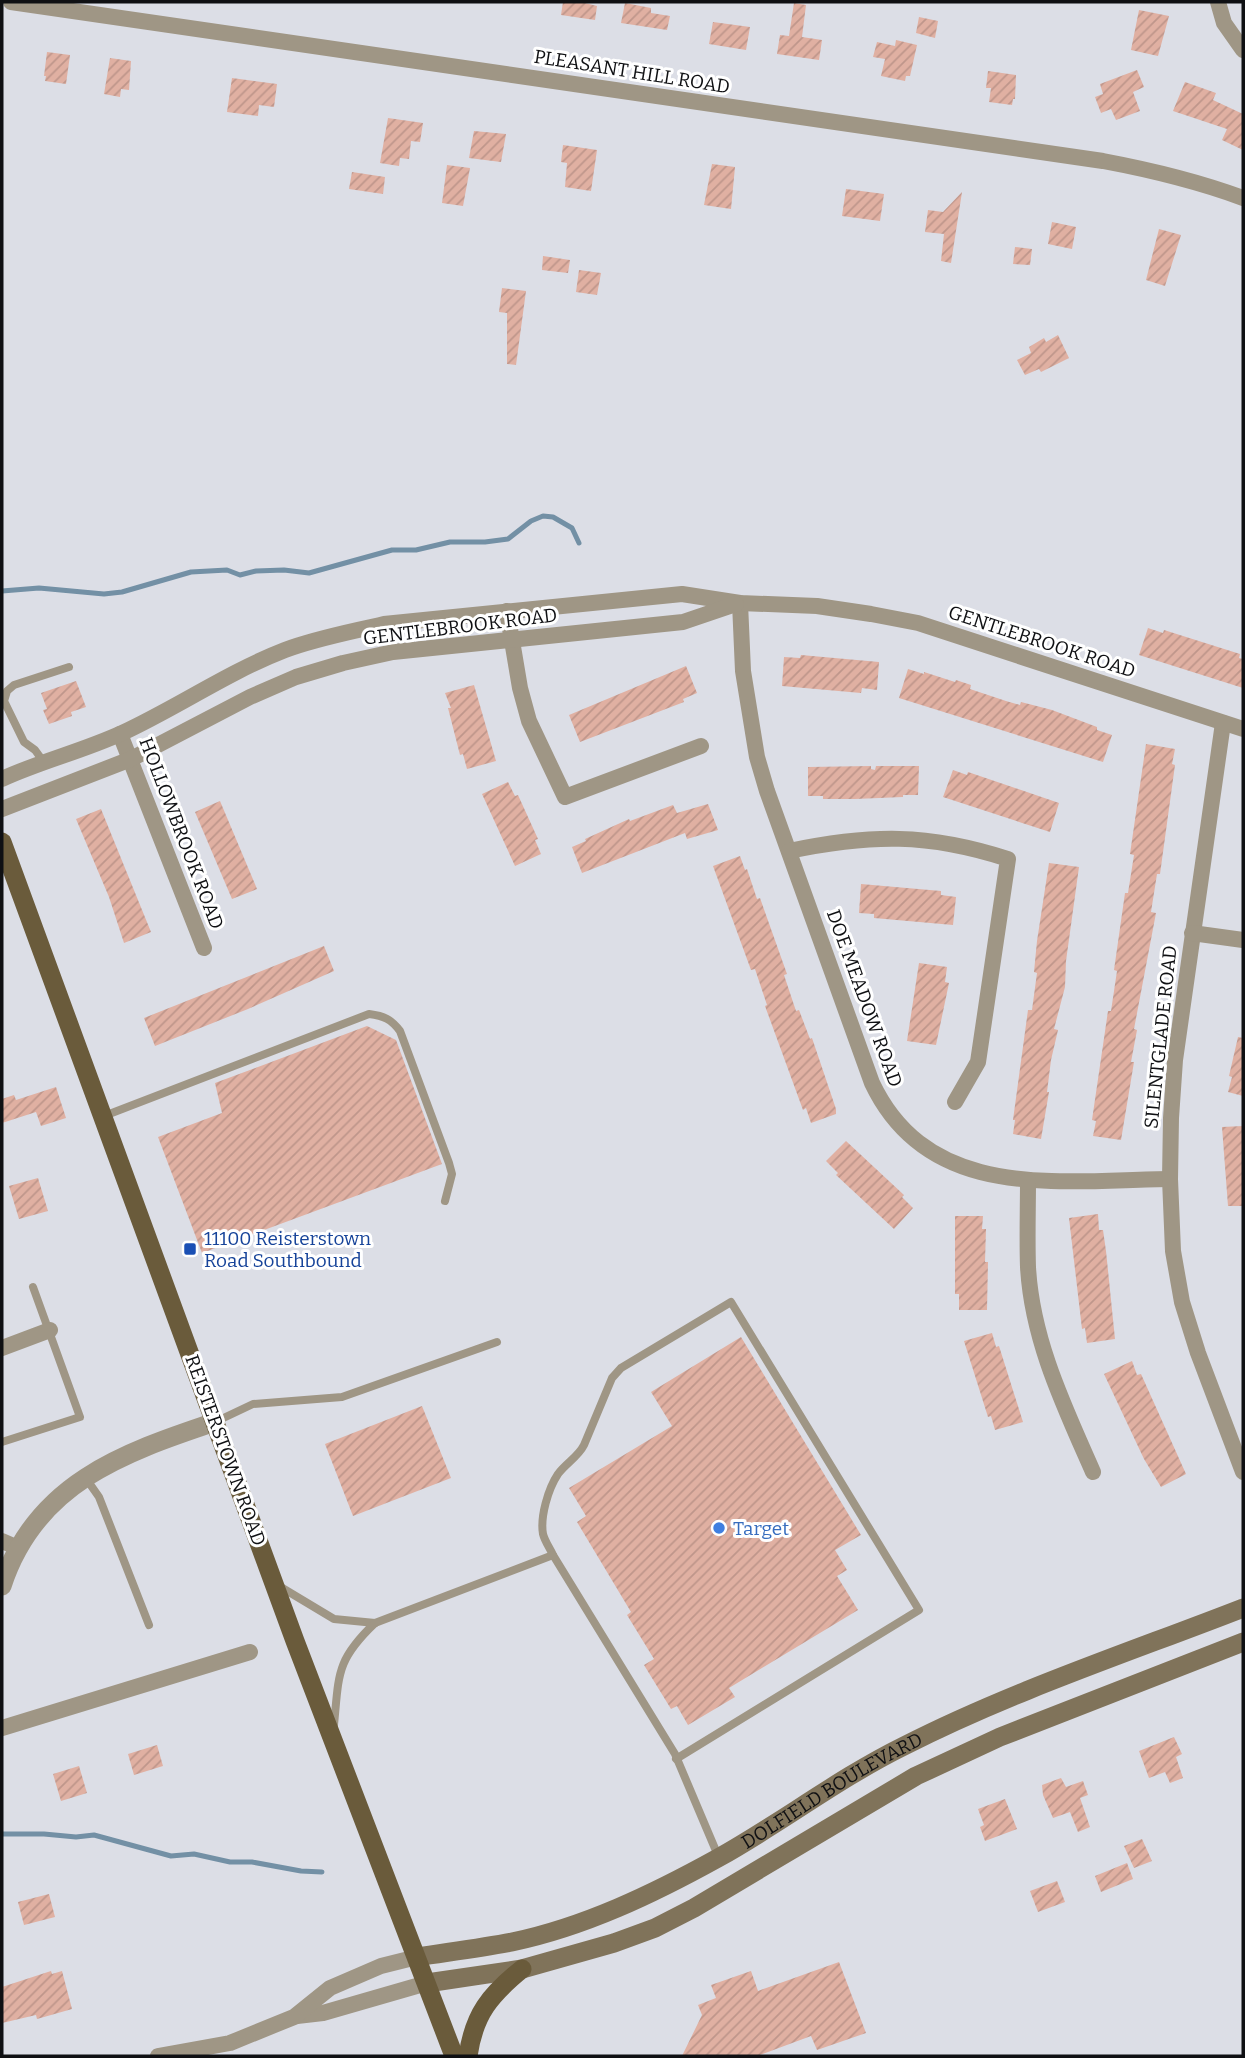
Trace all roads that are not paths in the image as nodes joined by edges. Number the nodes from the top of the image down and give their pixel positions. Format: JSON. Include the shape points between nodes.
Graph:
{"nodes":[{"id":1,"x":11,"y":2,"type":"edge"},
{"id":2,"x":1218,"y":2,"type":"edge"},
{"id":3,"x":1243,"y":50,"type":"edge"},
{"id":4,"x":1243,"y":198,"type":"edge"},
{"id":5,"x":740,"y":603,"type":"junction"},
{"id":6,"x":506,"y":611,"type":"junction"},
{"id":7,"x":512,"y":640,"type":"junction"},
{"id":8,"x":69,"y":667,"type":"dead end"},
{"id":9,"x":1223,"y":723,"type":"junction"},
{"id":10,"x":1243,"y":729,"type":"edge"},
{"id":11,"x":120,"y":734,"type":"junction"},
{"id":12,"x":701,"y":746,"type":"dead end"},
{"id":13,"x":131,"y":759,"type":"junction"},
{"id":14,"x":43,"y":761,"type":"junction"},
{"id":15,"x":2,"y":779,"type":"edge"},
{"id":16,"x":2,"y":808,"type":"edge"},
{"id":17,"x":2,"y":842,"type":"edge"},
{"id":18,"x":789,"y":851,"type":"junction"},
{"id":19,"x":1192,"y":933,"type":"junction"},
{"id":20,"x":1243,"y":940,"type":"edge"},
{"id":21,"x":204,"y":947,"type":"dead end"},
{"id":22,"x":955,"y":1102,"type":"dead end"},
{"id":23,"x":101,"y":1117,"type":"junction"},
{"id":24,"x":1170,"y":1179,"type":"junction"},
{"id":25,"x":1028,"y":1180,"type":"junction"},
{"id":26,"x":445,"y":1201,"type":"dead end"},
{"id":27,"x":33,"y":1287,"type":"dead end"},
{"id":28,"x":50,"y":1331,"type":"junction"},
{"id":29,"x":497,"y":1342,"type":"dead end"},
{"id":30,"x":2,"y":1348,"type":"edge"},
{"id":31,"x":215,"y":1422,"type":"junction"},
{"id":32,"x":2,"y":1442,"type":"edge"},
{"id":33,"x":1093,"y":1472,"type":"dead end"},
{"id":34,"x":1243,"y":1472,"type":"edge"},
{"id":35,"x":85,"y":1476,"type":"junction"},
{"id":36,"x":10,"y":1544,"type":"edge"},
{"id":37,"x":553,"y":1555,"type":"junction"},
{"id":38,"x":275,"y":1584,"type":"junction"},
{"id":39,"x":2,"y":1586,"type":"edge"},
{"id":40,"x":1243,"y":1608,"type":"edge"},
{"id":41,"x":375,"y":1623,"type":"junction"},
{"id":42,"x":149,"y":1625,"type":"dead end"},
{"id":43,"x":1243,"y":1642,"type":"edge"},
{"id":44,"x":250,"y":1652,"type":"dead end"},
{"id":45,"x":2,"y":1728,"type":"edge"},
{"id":46,"x":332,"y":1738,"type":"junction"},
{"id":47,"x":676,"y":1759,"type":"junction"},
{"id":48,"x":719,"y":1858,"type":"junction"},
{"id":49,"x":417,"y":1957,"type":"junction"},
{"id":50,"x":522,"y":1969,"type":"junction"},
{"id":51,"x":427,"y":1983,"type":"junction"},
{"id":52,"x":295,"y":2017,"type":"junction"},
{"id":53,"x":158,"y":2056,"type":"edge"},
{"id":54,"x":454,"y":2056,"type":"edge"},
{"id":55,"x":467,"y":2056,"type":"edge"}],
"edges":[{"from":1,"to":4,"type":"street","name":"PLEASANT HILL ROAD","via":[[1102,162],[1156,171]]},
{"from":2,"to":3,"type":"street","via":[[1224,23]]},
{"from":5,"to":6,"type":"street","name":"GENTLEBROOK ROAD","via":[[682,594]]},
{"from":5,"to":7,"type":"street","name":"GENTLEBROOK ROAD","via":[[683,622]]},
{"from":5,"to":9,"type":"street","name":"GENTLEBROOK ROAD","via":[[817,606],[918,624]]},
{"from":5,"to":18,"type":"street","name":"DOE MEADOW ROAD","via":[[749,718],[767,791]]},
{"from":6,"to":7,"type":"street"},
{"from":6,"to":11,"type":"street","name":"GENTLEBROOK ROAD","via":[[384,624],[288,649]]},
{"from":7,"to":12,"type":"street","via":[[529,721],[565,797]]},
{"from":7,"to":13,"type":"street","name":"GENTLEBROOK ROAD","via":[[393,652],[308,673],[250,696]]},
{"from":8,"to":14,"type":"lane","via":[[14,685],[4,701],[24,742]]},
{"from":9,"to":10,"type":"street","name":"GENTLEBROOK ROAD"},
{"from":9,"to":19,"type":"street","name":"SILENTGLADE ROAD"},
{"from":11,"to":13,"type":"street","name":"HOLLOWBROOK ROAD"},
{"from":11,"to":14,"type":"street","name":"GENTLEBROOK ROAD"},
{"from":13,"to":16,"type":"street","name":"GENTLEBROOK ROAD"},
{"from":13,"to":21,"type":"street","name":"HOLLOWBROOK ROAD"},
{"from":14,"to":15,"type":"street","name":"GENTLEBROOK ROAD"},
{"from":17,"to":23,"type":"main road","name":"REISTERSTOWN ROAD"},
{"from":18,"to":22,"type":"street","via":[[862,838],[908,838],[938,840],[1008,859],[978,1062]]},
{"from":18,"to":25,"type":"street","name":"DOE MEADOW ROAD","via":[[872,1083],[895,1123],[932,1153],[954,1164],[988,1175]]},
{"from":19,"to":20,"type":"street"},
{"from":19,"to":24,"type":"street","name":"SILENTGLADE ROAD","via":[[1175,1060]]},
{"from":23,"to":26,"type":"lane","via":[[369,1014],[382,1016],[400,1031],[449,1163],[452,1174]]},
{"from":23,"to":31,"type":"main road","name":"REISTERSTOWN ROAD"},
{"from":24,"to":25,"type":"street","name":"DOE MEADOW ROAD"},
{"from":24,"to":34,"type":"street","name":"SILENTGLADE ROAD","via":[[1173,1251],[1182,1302]]},
{"from":25,"to":33,"type":"street","via":[[1028,1268],[1034,1308],[1055,1387]]},
{"from":27,"to":28,"type":"lane"},
{"from":28,"to":30,"type":"street"},
{"from":28,"to":32,"type":"lane","via":[[80,1417]]},
{"from":29,"to":31,"type":"lane","via":[[342,1397],[253,1404]]},
{"from":31,"to":35,"type":"street","via":[[122,1456]]},
{"from":31,"to":38,"type":"main road","name":"REISTERSTOWN ROAD"},
{"from":35,"to":36,"type":"street"},
{"from":35,"to":42,"type":"lane","via":[[99,1497]]},
{"from":36,"to":39,"type":"street"},
{"from":37,"to":41,"type":"lane"},
{"from":37,"to":47,"type":"lane"},
{"from":37,"to":47,"type":"lane","via":[[543,1532],[549,1493],[556,1477],[579,1455],[612,1378],[621,1368],[731,1302],[919,1611]]},
{"from":38,"to":41,"type":"lane","via":[[334,1619]]},
{"from":38,"to":46,"type":"main road","name":"REISTERSTOWN ROAD"},
{"from":40,"to":48,"type":"main road","name":"DOLFIELD BOULEVARD","via":[[941,1727]]},
{"from":41,"to":46,"type":"lane","via":[[343,1661]]},
{"from":43,"to":50,"type":"main road","name":"DOLFIELD BOULEVARD","via":[[1000,1737],[916,1776],[655,1928]]},
{"from":44,"to":45,"type":"street"},
{"from":46,"to":49,"type":"main road","name":"REISTERSTOWN ROAD"},
{"from":47,"to":48,"type":"lane"},
{"from":48,"to":49,"type":"main road","name":"DOLFIELD BOULEVARD","via":[[643,1897],[582,1921],[512,1942]]},
{"from":49,"to":51,"type":"main road","name":"REISTERSTOWN ROAD"},
{"from":49,"to":52,"type":"street","via":[[330,1988]]},
{"from":50,"to":51,"type":"main road","name":"DOLFIELD BOULEVARD"},
{"from":50,"to":55,"type":"main road","via":[[485,2004]]},
{"from":51,"to":52,"type":"street"},
{"from":51,"to":54,"type":"main road","name":"REISTERSTOWN ROAD"},
{"from":52,"to":53,"type":"street","via":[[230,2042]]}]}
